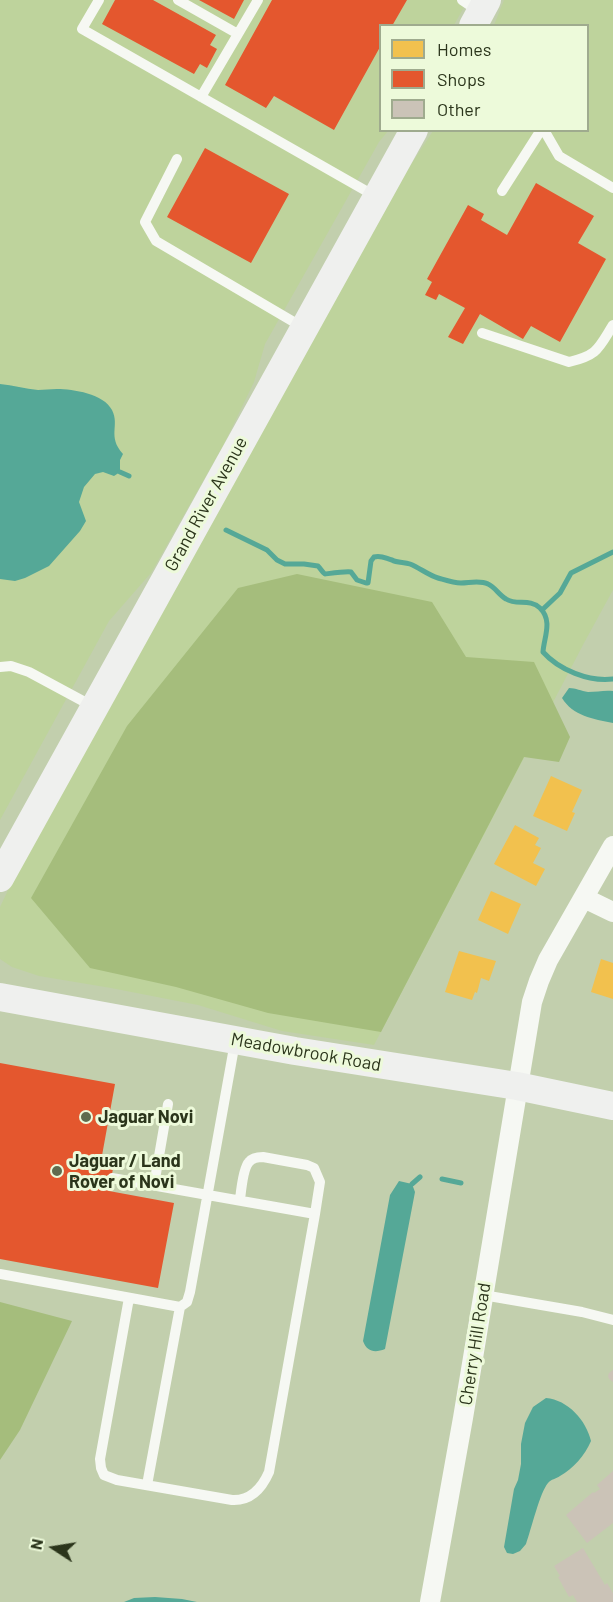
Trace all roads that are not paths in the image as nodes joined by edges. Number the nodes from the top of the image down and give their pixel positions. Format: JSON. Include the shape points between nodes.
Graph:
{"nodes":[{"id":1,"x":99,"y":0,"type":"edge"},
{"id":2,"x":178,"y":0,"type":"edge"},
{"id":3,"x":258,"y":0,"type":"edge"},
{"id":4,"x":238,"y":34,"type":"junction"},
{"id":5,"x":201,"y":97,"type":"junction"},
{"id":6,"x":413,"y":132,"type":"edge"},
{"id":7,"x":542,"y":132,"type":"edge"},
{"id":8,"x":544,"y":132,"type":"edge"},
{"id":9,"x":177,"y":159,"type":"dead end"},
{"id":10,"x":613,"y":188,"type":"edge"},
{"id":11,"x":502,"y":191,"type":"dead end"},
{"id":12,"x":377,"y":197,"type":"junction"},
{"id":13,"x":613,"y":325,"type":"edge"},
{"id":14,"x":304,"y":328,"type":"junction"},
{"id":15,"x":482,"y":333,"type":"dead end"},
{"id":16,"x":0,"y":667,"type":"edge"},
{"id":17,"x":94,"y":707,"type":"junction"},
{"id":18,"x":613,"y":846,"type":"edge"},
{"id":19,"x":0,"y":878,"type":"edge"},
{"id":20,"x":584,"y":898,"type":"junction"},
{"id":21,"x":613,"y":912,"type":"edge"},
{"id":22,"x":0,"y":997,"type":"edge"},
{"id":23,"x":235,"y":1040,"type":"junction"},
{"id":24,"x":517,"y":1086,"type":"junction"},
{"id":25,"x":168,"y":1104,"type":"dead end"},
{"id":26,"x":613,"y":1106,"type":"edge"},
{"id":27,"x":112,"y":1178,"type":"dead end"},
{"id":28,"x":154,"y":1185,"type":"junction"},
{"id":29,"x":207,"y":1195,"type":"junction"},
{"id":30,"x":240,"y":1200,"type":"junction"},
{"id":31,"x":315,"y":1214,"type":"junction"},
{"id":32,"x":0,"y":1274,"type":"edge"},
{"id":33,"x":483,"y":1295,"type":"junction"},
{"id":34,"x":129,"y":1298,"type":"junction"},
{"id":35,"x":180,"y":1307,"type":"junction"},
{"id":36,"x":613,"y":1320,"type":"edge"},
{"id":37,"x":147,"y":1485,"type":"junction"},
{"id":38,"x":430,"y":1602,"type":"edge"}],
"edges":[{"from":1,"to":5,"type":"lane","via":[[82,29]]},
{"from":2,"to":4,"type":"lane"},
{"from":3,"to":4,"type":"lane"},
{"from":4,"to":5,"type":"lane"},
{"from":5,"to":12,"type":"lane"},
{"from":6,"to":12,"type":"main road","name":"Grand River Avenue"},
{"from":7,"to":11,"type":"lane"},
{"from":8,"to":10,"type":"lane","via":[[559,156]]},
{"from":9,"to":14,"type":"lane","via":[[144,222],[156,241]]},
{"from":12,"to":14,"type":"main road","name":"Grand River Avenue"},
{"from":13,"to":15,"type":"lane","via":[[596,352],[569,362]]},
{"from":14,"to":17,"type":"main road","name":"Grand River Avenue"},
{"from":16,"to":17,"type":"lane","via":[[29,672]]},
{"from":17,"to":19,"type":"main road","name":"Grand River Avenue"},
{"from":18,"to":20,"type":"street","name":"Cherry Hill Road"},
{"from":20,"to":21,"type":"street"},
{"from":20,"to":24,"type":"street","name":"Cherry Hill Road","via":[[539,981]]},
{"from":22,"to":23,"type":"main road","name":"Meadowbrook Road"},
{"from":23,"to":24,"type":"main road","name":"Meadowbrook Road"},
{"from":23,"to":29,"type":"lane"},
{"from":24,"to":26,"type":"main road","name":"Meadowbrook Road"},
{"from":24,"to":33,"type":"street","name":"Cherry Hill Road"},
{"from":25,"to":28,"type":"lane"},
{"from":27,"to":28,"type":"lane"},
{"from":28,"to":29,"type":"lane"},
{"from":29,"to":30,"type":"lane"},
{"from":29,"to":35,"type":"lane","via":[[190,1292],[187,1302]]},
{"from":30,"to":31,"type":"lane"},
{"from":30,"to":31,"type":"lane","via":[[245,1169],[255,1158],[307,1165],[314,1168],[320,1182]]},
{"from":31,"to":37,"type":"lane","via":[[265,1482],[253,1494],[239,1500]]},
{"from":32,"to":34,"type":"lane"},
{"from":33,"to":36,"type":"lane"},
{"from":33,"to":38,"type":"street","name":"Cherry Hill Road"},
{"from":34,"to":35,"type":"lane"},
{"from":34,"to":37,"type":"lane","via":[[100,1460],[104,1474],[110,1478]]},
{"from":35,"to":37,"type":"lane"}]}
